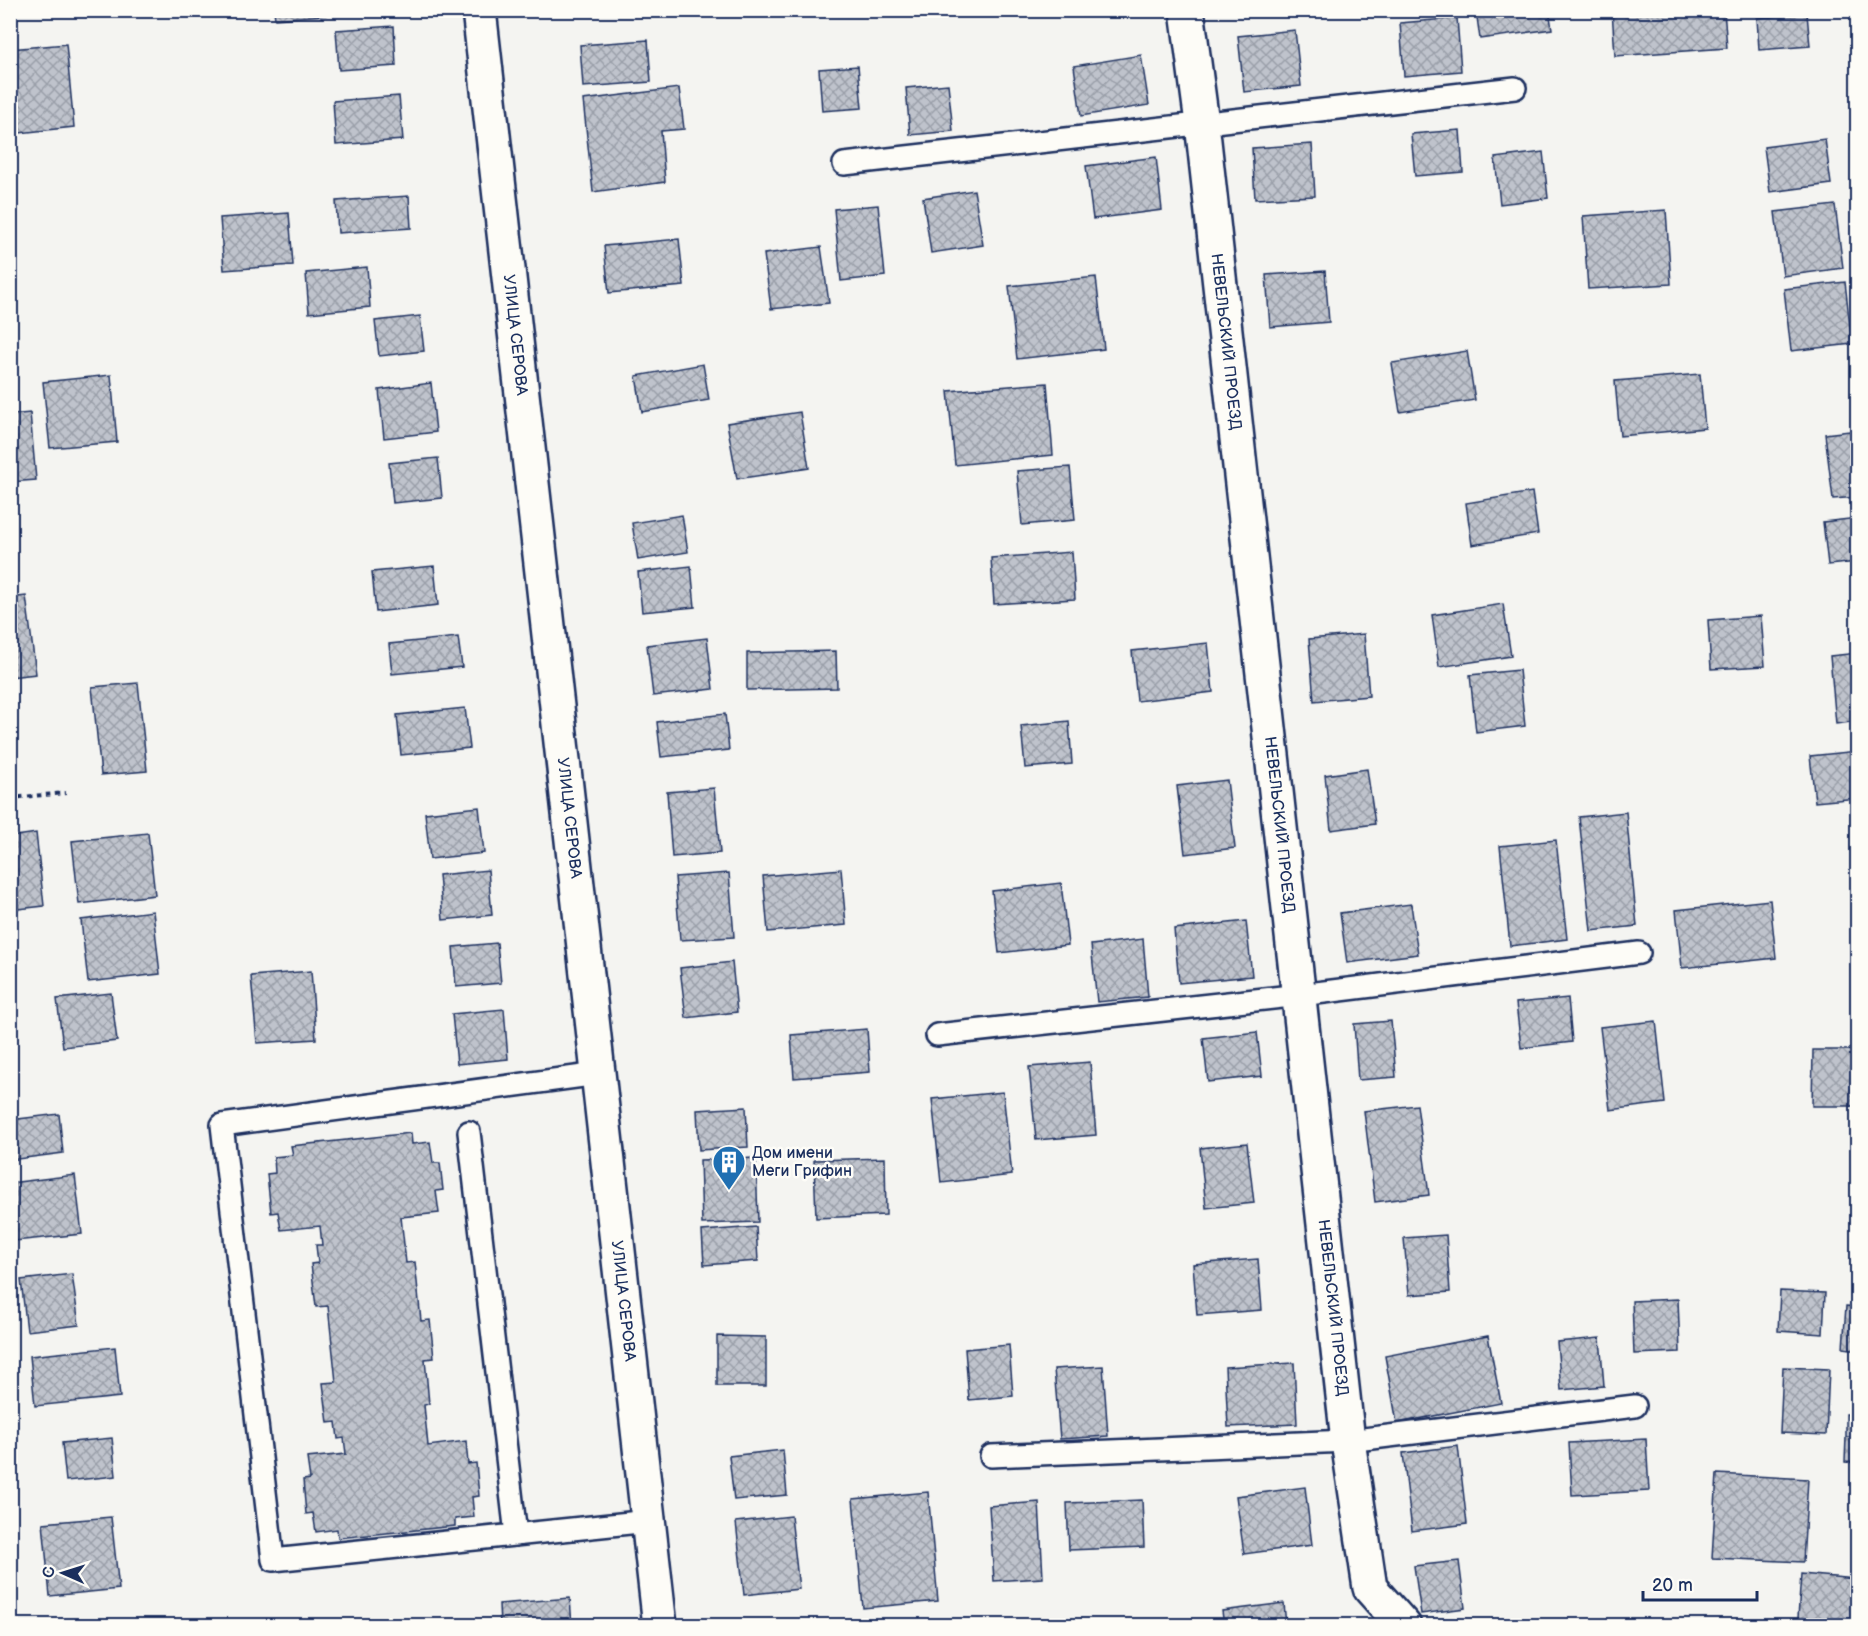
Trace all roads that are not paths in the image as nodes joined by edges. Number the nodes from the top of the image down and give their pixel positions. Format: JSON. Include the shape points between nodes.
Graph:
{"nodes":[{"id":1,"x":479,"y":10,"type":"edge"},
{"id":2,"x":1186,"y":10,"type":"edge"},
{"id":3,"x":1515,"y":88,"type":"dead end"},
{"id":4,"x":1202,"y":123,"type":"junction"},
{"id":5,"x":844,"y":164,"type":"dead end"},
{"id":6,"x":1640,"y":953,"type":"dead end"},
{"id":7,"x":1300,"y":995,"type":"junction"},
{"id":8,"x":937,"y":1035,"type":"dead end"},
{"id":9,"x":598,"y":1074,"type":"junction"},
{"id":10,"x":469,"y":1132,"type":"dead end"},
{"id":11,"x":1635,"y":1406,"type":"dead end"},
{"id":12,"x":1348,"y":1441,"type":"junction"},
{"id":13,"x":991,"y":1456,"type":"dead end"},
{"id":14,"x":649,"y":1521,"type":"junction"},
{"id":15,"x":516,"y":1535,"type":"junction"},
{"id":16,"x":660,"y":1626,"type":"edge"},
{"id":17,"x":1404,"y":1626,"type":"edge"}],
"edges":[{"from":1,"to":9,"type":"street","name":"УЛИЦА СЕРОВА"},
{"from":2,"to":4,"type":"street","name":"НЕВЕЛЬСКИЙ ПРОЕЗД"},
{"from":3,"to":4,"type":"lane"},
{"from":4,"to":5,"type":"lane"},
{"from":4,"to":7,"type":"street","name":"НЕВЕЛЬСКИЙ ПРОЕЗД"},
{"from":6,"to":7,"type":"lane"},
{"from":7,"to":8,"type":"lane"},
{"from":7,"to":12,"type":"street","name":"НЕВЕЛЬСКИЙ ПРОЕЗД"},
{"from":9,"to":14,"type":"street","name":"УЛИЦА СЕРОВА"},
{"from":9,"to":15,"type":"lane","via":[[222,1125],[273,1560]]},
{"from":10,"to":15,"type":"lane"},
{"from":11,"to":12,"type":"lane"},
{"from":12,"to":13,"type":"lane"},
{"from":12,"to":17,"type":"street","name":"НЕВЕЛЬСКИЙ ПРОЕЗД","via":[[1370,1588]]},
{"from":14,"to":15,"type":"lane"},
{"from":14,"to":16,"type":"street","name":"УЛИЦА СЕРОВА"}]}
